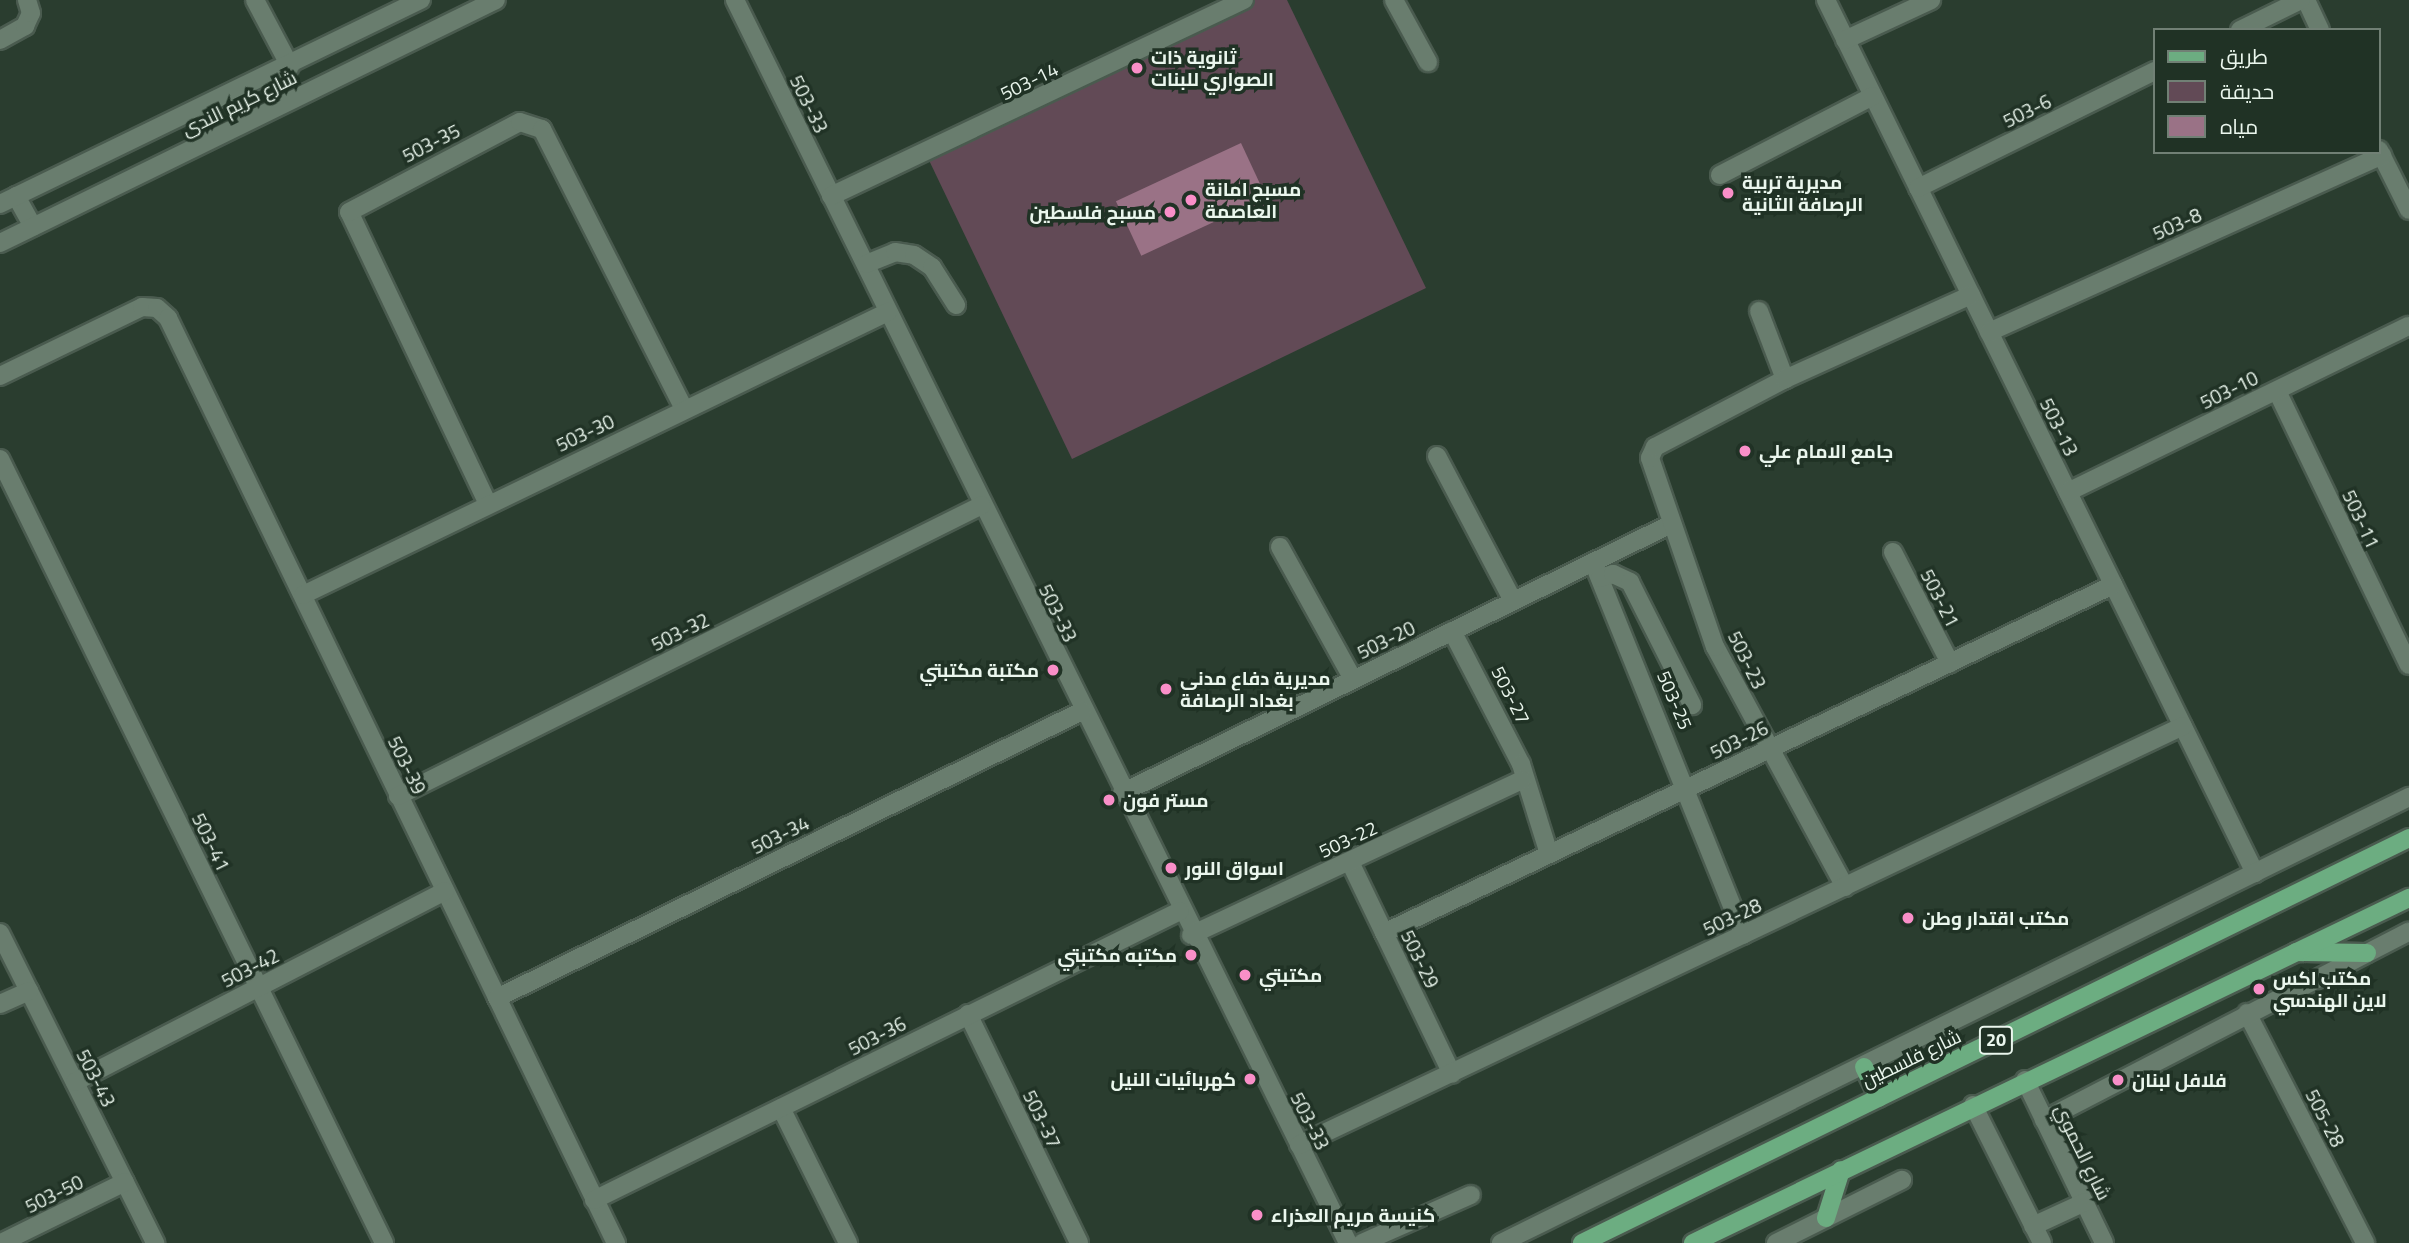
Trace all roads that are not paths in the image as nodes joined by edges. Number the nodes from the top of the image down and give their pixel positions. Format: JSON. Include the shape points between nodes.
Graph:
{"nodes":[{"id":1,"x":27,"y":0,"type":"edge"},
{"id":2,"x":255,"y":0,"type":"edge"},
{"id":3,"x":421,"y":0,"type":"edge"},
{"id":4,"x":496,"y":0,"type":"edge"},
{"id":5,"x":736,"y":0,"type":"edge"},
{"id":6,"x":1244,"y":0,"type":"edge"},
{"id":7,"x":1394,"y":0,"type":"edge"},
{"id":8,"x":1826,"y":0,"type":"edge"},
{"id":9,"x":1931,"y":0,"type":"edge"},
{"id":10,"x":2303,"y":0,"type":"edge"},
{"id":11,"x":2244,"y":28,"type":"edge"},
{"id":12,"x":2319,"y":28,"type":"edge"},
{"id":13,"x":0,"y":40,"type":"edge"},
{"id":14,"x":1845,"y":40,"type":"junction"},
{"id":15,"x":1428,"y":62,"type":"dead end"},
{"id":16,"x":290,"y":66,"type":"junction"},
{"id":17,"x":2154,"y":71,"type":"edge"},
{"id":18,"x":1873,"y":96,"type":"junction"},
{"id":19,"x":2381,"y":152,"type":"edge"},
{"id":20,"x":2377,"y":154,"type":"edge"},
{"id":21,"x":1720,"y":175,"type":"dead end"},
{"id":22,"x":1918,"y":188,"type":"junction"},
{"id":23,"x":831,"y":196,"type":"junction"},
{"id":24,"x":8,"y":200,"type":"edge"},
{"id":25,"x":2409,"y":210,"type":"edge"},
{"id":26,"x":33,"y":227,"type":"junction"},
{"id":27,"x":0,"y":243,"type":"edge"},
{"id":28,"x":866,"y":264,"type":"junction"},
{"id":29,"x":1971,"y":295,"type":"junction"},
{"id":30,"x":956,"y":305,"type":"dead end"},
{"id":31,"x":1759,"y":311,"type":"dead end"},
{"id":32,"x":888,"y":312,"type":"junction"},
{"id":33,"x":2409,"y":326,"type":"edge"},
{"id":34,"x":1989,"y":332,"type":"junction"},
{"id":35,"x":0,"y":376,"type":"edge"},
{"id":36,"x":1785,"y":379,"type":"junction"},
{"id":37,"x":2277,"y":391,"type":"junction"},
{"id":38,"x":684,"y":410,"type":"junction"},
{"id":39,"x":1437,"y":456,"type":"dead end"},
{"id":40,"x":0,"y":459,"type":"edge"},
{"id":41,"x":2068,"y":492,"type":"junction"},
{"id":42,"x":487,"y":502,"type":"junction"},
{"id":43,"x":982,"y":505,"type":"junction"},
{"id":44,"x":1669,"y":525,"type":"junction"},
{"id":45,"x":1280,"y":547,"type":"dead end"},
{"id":46,"x":1893,"y":552,"type":"dead end"},
{"id":47,"x":1596,"y":570,"type":"junction"},
{"id":48,"x":2113,"y":586,"type":"junction"},
{"id":49,"x":303,"y":595,"type":"junction"},
{"id":50,"x":1513,"y":601,"type":"junction"},
{"id":51,"x":1452,"y":631,"type":"junction"},
{"id":52,"x":1950,"y":663,"type":"junction"},
{"id":53,"x":2409,"y":665,"type":"edge"},
{"id":54,"x":1353,"y":679,"type":"junction"},
{"id":55,"x":1692,"y":705,"type":"dead end"},
{"id":56,"x":1082,"y":710,"type":"junction"},
{"id":57,"x":2183,"y":726,"type":"junction"},
{"id":58,"x":1770,"y":748,"type":"junction"},
{"id":59,"x":1522,"y":780,"type":"junction"},
{"id":60,"x":1682,"y":790,"type":"junction"},
{"id":61,"x":1122,"y":793,"type":"junction"},
{"id":62,"x":398,"y":796,"type":"junction"},
{"id":63,"x":2409,"y":797,"type":"edge"},
{"id":64,"x":2409,"y":838,"type":"edge"},
{"id":65,"x":1549,"y":854,"type":"junction"},
{"id":66,"x":1350,"y":862,"type":"junction"},
{"id":67,"x":2255,"y":873,"type":"junction"},
{"id":68,"x":1845,"y":887,"type":"junction"},
{"id":69,"x":445,"y":891,"type":"junction"},
{"id":70,"x":2409,"y":898,"type":"edge"},
{"id":71,"x":1180,"y":911,"type":"junction"},
{"id":72,"x":2409,"y":932,"type":"edge"},
{"id":73,"x":0,"y":933,"type":"edge"},
{"id":74,"x":1384,"y":933,"type":"junction"},
{"id":75,"x":1191,"y":935,"type":"junction"},
{"id":76,"x":1744,"y":935,"type":"junction"},
{"id":77,"x":2296,"y":952,"type":"junction"},
{"id":78,"x":2367,"y":953,"type":"junction"},
{"id":79,"x":259,"y":987,"type":"junction"},
{"id":80,"x":29,"y":991,"type":"junction"},
{"id":81,"x":497,"y":998,"type":"junction"},
{"id":82,"x":0,"y":1004,"type":"edge"},
{"id":83,"x":2247,"y":1013,"type":"junction"},
{"id":84,"x":968,"y":1014,"type":"junction"},
{"id":85,"x":1864,"y":1067,"type":"junction"},
{"id":86,"x":1452,"y":1074,"type":"junction"},
{"id":87,"x":2025,"y":1080,"type":"junction"},
{"id":88,"x":75,"y":1082,"type":"junction"},
{"id":89,"x":1879,"y":1097,"type":"junction"},
{"id":90,"x":1973,"y":1105,"type":"junction"},
{"id":91,"x":781,"y":1108,"type":"junction"},
{"id":92,"x":2044,"y":1119,"type":"junction"},
{"id":93,"x":1299,"y":1145,"type":"junction"},
{"id":94,"x":1841,"y":1170,"type":"junction"},
{"id":95,"x":1902,"y":1180,"type":"dead end"},
{"id":96,"x":125,"y":1182,"type":"junction"},
{"id":97,"x":1471,"y":1195,"type":"dead end"},
{"id":98,"x":594,"y":1200,"type":"junction"},
{"id":99,"x":2085,"y":1202,"type":"junction"},
{"id":100,"x":1826,"y":1218,"type":"junction"},
{"id":101,"x":2033,"y":1226,"type":"junction"},
{"id":102,"x":1,"y":1243,"type":"edge"},
{"id":103,"x":155,"y":1243,"type":"edge"},
{"id":104,"x":384,"y":1243,"type":"edge"},
{"id":105,"x":616,"y":1243,"type":"edge"},
{"id":106,"x":848,"y":1243,"type":"edge"},
{"id":107,"x":1079,"y":1243,"type":"edge"},
{"id":108,"x":1348,"y":1243,"type":"edge"},
{"id":109,"x":1363,"y":1243,"type":"edge"},
{"id":110,"x":1501,"y":1243,"type":"edge"},
{"id":111,"x":1582,"y":1243,"type":"edge"},
{"id":112,"x":1693,"y":1243,"type":"edge"},
{"id":113,"x":1776,"y":1243,"type":"edge"},
{"id":114,"x":2042,"y":1243,"type":"edge"},
{"id":115,"x":2105,"y":1243,"type":"edge"},
{"id":116,"x":2365,"y":1243,"type":"edge"}],
"edges":[{"from":1,"to":13,"type":"street","via":[[31,13],[25,26]]},
{"from":2,"to":16,"type":"street"},
{"from":3,"to":16,"type":"street","name":"شارع كريم الندى"},
{"from":4,"to":26,"type":"street","name":"شارع كريم الندى"},
{"from":5,"to":23,"type":"street","name":"503-33"},
{"from":6,"to":23,"type":"street","name":"503-14"},
{"from":7,"to":15,"type":"street"},
{"from":8,"to":14,"type":"street","name":"503-13"},
{"from":9,"to":14,"type":"street"},
{"from":10,"to":11,"type":"street"},
{"from":10,"to":12,"type":"street"},
{"from":14,"to":18,"type":"street","name":"503-13"},
{"from":16,"to":24,"type":"street","name":"شارع كريم الندى"},
{"from":17,"to":22,"type":"street","name":"503-6"},
{"from":18,"to":21,"type":"street"},
{"from":18,"to":22,"type":"street","name":"503-13"},
{"from":19,"to":25,"type":"street"},
{"from":20,"to":34,"type":"street","name":"503-8"},
{"from":22,"to":29,"type":"street","name":"503-13"},
{"from":23,"to":28,"type":"street","name":"503-33"},
{"from":24,"to":26,"type":"street"},
{"from":26,"to":27,"type":"street","name":"شارع كريم الندى"},
{"from":28,"to":30,"type":"street","via":[[895,252],[914,255],[932,267]]},
{"from":28,"to":32,"type":"street","name":"503-33"},
{"from":29,"to":34,"type":"street","name":"503-13"},
{"from":29,"to":36,"type":"street"},
{"from":31,"to":36,"type":"street"},
{"from":32,"to":38,"type":"street","name":"503-30"},
{"from":32,"to":43,"type":"street","name":"503-33"},
{"from":33,"to":37,"type":"street","name":"503-10"},
{"from":34,"to":41,"type":"street","name":"503-13"},
{"from":35,"to":49,"type":"street","name":"503-39","via":[[142,307],[157,308],[168,318]]},
{"from":36,"to":44,"type":"street","name":"503-23","via":[[1655,447],[1652,479]]},
{"from":37,"to":41,"type":"street","name":"503-10"},
{"from":37,"to":53,"type":"street","name":"503-11"},
{"from":38,"to":42,"type":"street","name":"503-30"},
{"from":38,"to":42,"type":"street","name":"503-35","via":[[542,129],[520,122],[349,212]]},
{"from":39,"to":50,"type":"street"},
{"from":40,"to":79,"type":"street","name":"503-41"},
{"from":41,"to":48,"type":"street","name":"503-13"},
{"from":42,"to":49,"type":"street","name":"503-30"},
{"from":43,"to":56,"type":"street","name":"503-33"},
{"from":43,"to":62,"type":"street","name":"503-32"},
{"from":44,"to":47,"type":"street","name":"503-20"},
{"from":44,"to":58,"type":"street","name":"503-23","via":[[1716,647]]},
{"from":45,"to":54,"type":"street"},
{"from":46,"to":52,"type":"street","name":"503-21"},
{"from":47,"to":50,"type":"street","name":"503-20"},
{"from":47,"to":55,"type":"street","via":[[1630,582]]},
{"from":47,"to":60,"type":"street","name":"503-25","via":[[1678,759]]},
{"from":48,"to":52,"type":"street","name":"503-26"},
{"from":48,"to":57,"type":"street","name":"503-13"},
{"from":49,"to":62,"type":"street","name":"503-39"},
{"from":50,"to":51,"type":"street","name":"503-20"},
{"from":51,"to":54,"type":"street","name":"503-20"},
{"from":51,"to":59,"type":"street","name":"503-27","via":[[1486,688],[1521,764]]},
{"from":52,"to":58,"type":"street","name":"503-26"},
{"from":54,"to":61,"type":"street","name":"503-20"},
{"from":56,"to":61,"type":"street","name":"503-33"},
{"from":56,"to":81,"type":"street","name":"503-34"},
{"from":57,"to":67,"type":"street","name":"503-13"},
{"from":57,"to":68,"type":"street","name":"503-28"},
{"from":58,"to":60,"type":"street","name":"503-26"},
{"from":58,"to":68,"type":"street","name":"503-23"},
{"from":59,"to":65,"type":"street","name":"503-27"},
{"from":59,"to":66,"type":"street","name":"503-22"},
{"from":60,"to":65,"type":"street","name":"503-26"},
{"from":60,"to":76,"type":"street","name":"503-25"},
{"from":61,"to":71,"type":"street","name":"503-33"},
{"from":62,"to":69,"type":"street","name":"503-39"},
{"from":63,"to":67,"type":"street"},
{"from":64,"to":89,"type":"main road","name":"شارع فلسطين","number":"20"},
{"from":65,"to":74,"type":"street","name":"503-26"},
{"from":66,"to":74,"type":"street","name":"503-29"},
{"from":66,"to":75,"type":"street","name":"503-22"},
{"from":67,"to":85,"type":"street"},
{"from":68,"to":76,"type":"street","name":"503-28"},
{"from":69,"to":79,"type":"street","name":"503-42"},
{"from":69,"to":81,"type":"street","name":"503-39"},
{"from":70,"to":77,"type":"main road","number":"20"},
{"from":71,"to":75,"type":"street","name":"503-33"},
{"from":71,"to":84,"type":"street","name":"503-36"},
{"from":72,"to":78,"type":"street"},
{"from":73,"to":80,"type":"street","name":"503-43"},
{"from":74,"to":86,"type":"street","name":"503-29"},
{"from":75,"to":93,"type":"street","name":"503-33"},
{"from":76,"to":86,"type":"street","name":"503-28"},
{"from":77,"to":78,"type":"main road"},
{"from":77,"to":87,"type":"main road","number":"20"},
{"from":78,"to":83,"type":"street"},
{"from":79,"to":88,"type":"street","name":"503-42"},
{"from":79,"to":104,"type":"street","name":"503-41"},
{"from":80,"to":82,"type":"street"},
{"from":80,"to":88,"type":"street","name":"503-43"},
{"from":81,"to":98,"type":"street","name":"503-39"},
{"from":83,"to":92,"type":"street"},
{"from":83,"to":116,"type":"street","name":"505-28"},
{"from":84,"to":91,"type":"street","name":"503-36"},
{"from":84,"to":107,"type":"street","name":"503-37"},
{"from":85,"to":89,"type":"main road"},
{"from":85,"to":110,"type":"street"},
{"from":86,"to":93,"type":"street","name":"503-28"},
{"from":87,"to":90,"type":"main road","number":"20"},
{"from":87,"to":92,"type":"street","name":"شارع الحموي"},
{"from":88,"to":96,"type":"street","name":"503-43"},
{"from":89,"to":111,"type":"main road","name":"شارع فلسطين","number":"20"},
{"from":90,"to":94,"type":"main road","number":"20"},
{"from":90,"to":101,"type":"street"},
{"from":91,"to":98,"type":"street","name":"503-36"},
{"from":91,"to":106,"type":"street"},
{"from":92,"to":99,"type":"street","name":"شارع الحموي"},
{"from":93,"to":108,"type":"street","name":"503-33"},
{"from":94,"to":100,"type":"main road"},
{"from":94,"to":112,"type":"main road","number":"20"},
{"from":95,"to":100,"type":"street"},
{"from":96,"to":102,"type":"street","name":"503-50"},
{"from":96,"to":103,"type":"street","name":"503-43"},
{"from":97,"to":109,"type":"street"},
{"from":98,"to":105,"type":"street","name":"503-39"},
{"from":99,"to":101,"type":"street"},
{"from":99,"to":115,"type":"street","name":"شارع الحموي"},
{"from":100,"to":113,"type":"street"},
{"from":101,"to":114,"type":"street"}]}
